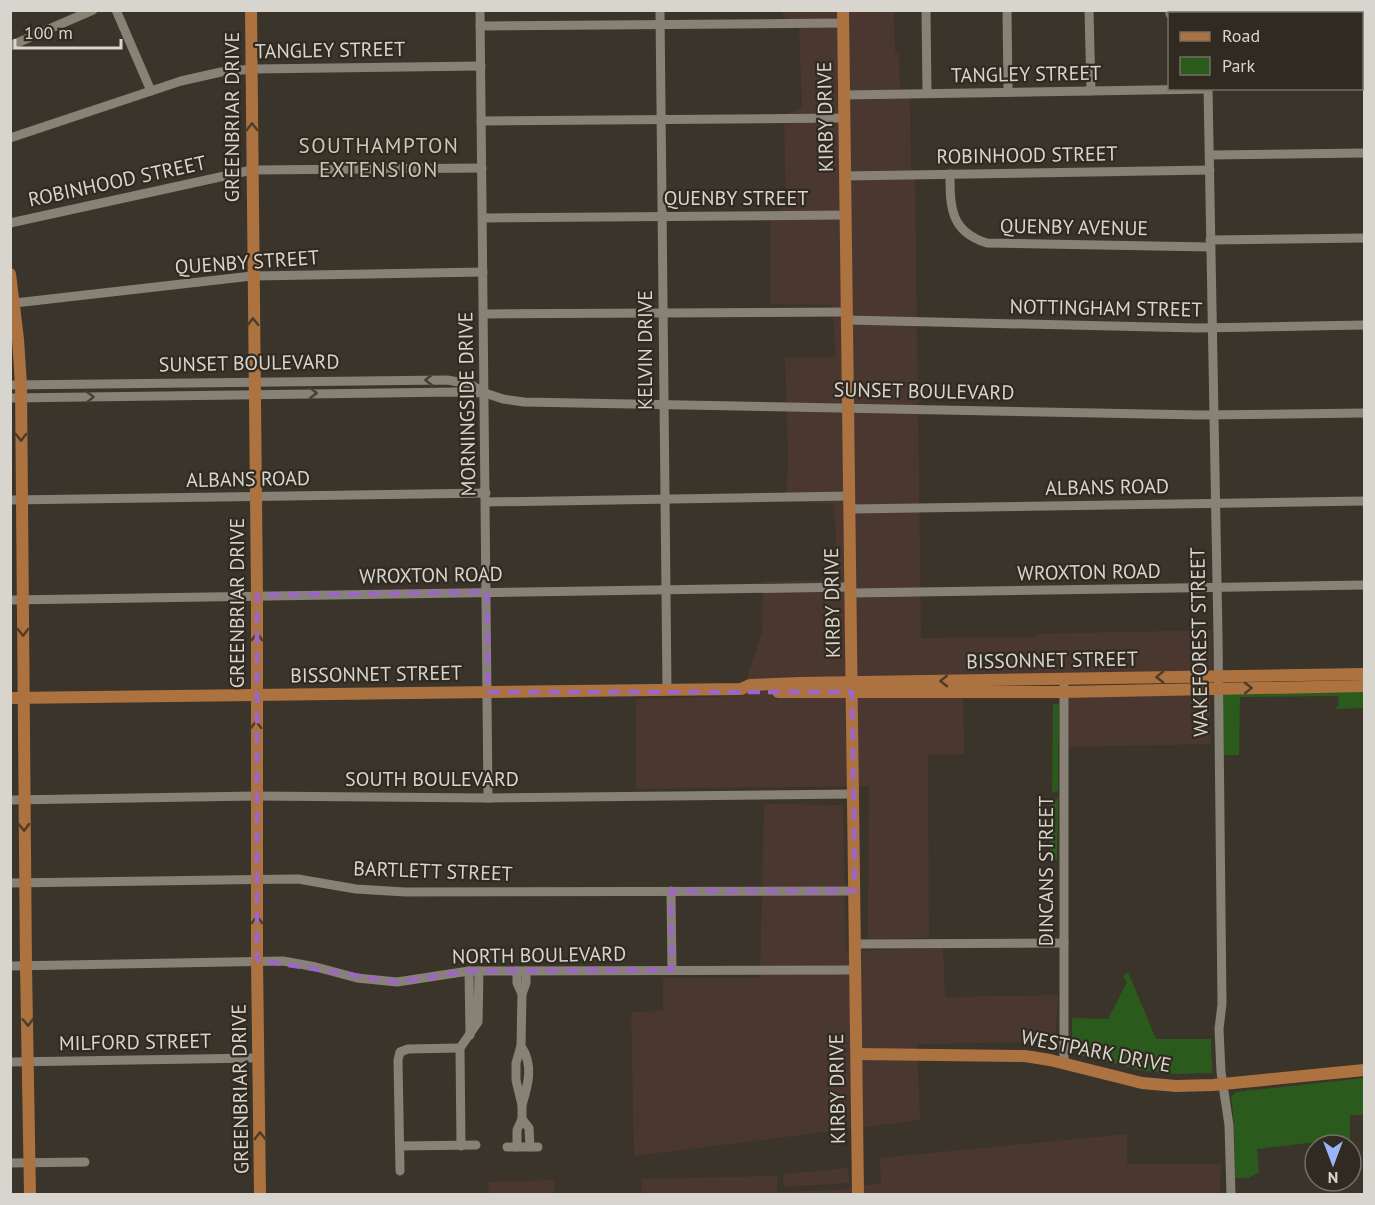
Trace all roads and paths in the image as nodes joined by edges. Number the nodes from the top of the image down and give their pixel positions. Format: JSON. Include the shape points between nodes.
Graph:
{"nodes":[{"id":1,"x":93,"y":10,"type":"edge"},
{"id":2,"x":116,"y":10,"type":"edge"},
{"id":3,"x":251,"y":10,"type":"edge"},
{"id":4,"x":480,"y":10,"type":"edge"},
{"id":5,"x":660,"y":10,"type":"edge"},
{"id":6,"x":926,"y":10,"type":"edge"},
{"id":7,"x":1007,"y":10,"type":"edge"},
{"id":8,"x":1089,"y":10,"type":"edge"},
{"id":9,"x":843,"y":17,"type":"edge"},
{"id":10,"x":660,"y":24,"type":"junction"},
{"id":11,"x":480,"y":26,"type":"junction"},
{"id":12,"x":10,"y":46,"type":"edge"},
{"id":13,"x":481,"y":66,"type":"junction"},
{"id":14,"x":252,"y":69,"type":"junction"},
{"id":15,"x":1168,"y":89,"type":"edge"},
{"id":16,"x":1208,"y":90,"type":"edge"},
{"id":17,"x":151,"y":91,"type":"junction"},
{"id":18,"x":1091,"y":91,"type":"junction"},
{"id":19,"x":1008,"y":92,"type":"junction"},
{"id":20,"x":927,"y":93,"type":"junction"},
{"id":21,"x":844,"y":95,"type":"junction"},
{"id":22,"x":844,"y":118,"type":"junction"},
{"id":23,"x":661,"y":120,"type":"junction"},
{"id":24,"x":482,"y":121,"type":"junction"},
{"id":25,"x":10,"y":138,"type":"edge"},
{"id":26,"x":1365,"y":153,"type":"edge"},
{"id":27,"x":1210,"y":155,"type":"junction"},
{"id":28,"x":482,"y":168,"type":"junction"},
{"id":29,"x":252,"y":170,"type":"junction"},
{"id":30,"x":1210,"y":170,"type":"junction"},
{"id":31,"x":950,"y":174,"type":"junction"},
{"id":32,"x":845,"y":176,"type":"junction"},
{"id":33,"x":846,"y":215,"type":"junction"},
{"id":34,"x":662,"y":216,"type":"junction"},
{"id":35,"x":483,"y":218,"type":"junction"},
{"id":36,"x":10,"y":223,"type":"edge"},
{"id":37,"x":1365,"y":238,"type":"edge"},
{"id":38,"x":1210,"y":244,"type":"junction"},
{"id":39,"x":483,"y":272,"type":"junction"},
{"id":40,"x":11,"y":276,"type":"edge"},
{"id":41,"x":252,"y":276,"type":"junction"},
{"id":42,"x":15,"y":303,"type":"junction"},
{"id":43,"x":663,"y":313,"type":"junction"},
{"id":44,"x":484,"y":314,"type":"junction"},
{"id":45,"x":847,"y":316,"type":"junction"},
{"id":46,"x":1365,"y":325,"type":"edge"},
{"id":47,"x":1212,"y":328,"type":"junction"},
{"id":48,"x":254,"y":387,"type":"junction"},
{"id":49,"x":16,"y":391,"type":"edge"},
{"id":50,"x":485,"y":393,"type":"junction"},
{"id":51,"x":664,"y":405,"type":"junction"},
{"id":52,"x":849,"y":408,"type":"junction"},
{"id":53,"x":1365,"y":413,"type":"edge"},
{"id":54,"x":1214,"y":415,"type":"junction"},
{"id":55,"x":256,"y":496,"type":"junction"},
{"id":56,"x":850,"y":496,"type":"junction"},
{"id":57,"x":486,"y":497,"type":"junction"},
{"id":58,"x":665,"y":498,"type":"junction"},
{"id":59,"x":16,"y":500,"type":"edge"},
{"id":60,"x":1365,"y":501,"type":"edge"},
{"id":61,"x":1215,"y":503,"type":"junction"},
{"id":62,"x":850,"y":509,"type":"junction"},
{"id":63,"x":1365,"y":585,"type":"edge"},
{"id":64,"x":1217,"y":588,"type":"junction"},
{"id":65,"x":851,"y":590,"type":"junction"},
{"id":66,"x":666,"y":591,"type":"junction"},
{"id":67,"x":487,"y":592,"type":"junction"},
{"id":68,"x":256,"y":595,"type":"junction"},
{"id":69,"x":16,"y":600,"type":"edge"},
{"id":70,"x":1365,"y":674,"type":"edge"},
{"id":71,"x":1218,"y":683,"type":"junction"},
{"id":72,"x":1064,"y":685,"type":"junction"},
{"id":73,"x":1365,"y":686,"type":"edge"},
{"id":74,"x":852,"y":688,"type":"junction"},
{"id":75,"x":667,"y":690,"type":"junction"},
{"id":76,"x":488,"y":692,"type":"junction"},
{"id":77,"x":256,"y":695,"type":"junction"},
{"id":78,"x":10,"y":698,"type":"edge"},
{"id":79,"x":24,"y":698,"type":"junction"},
{"id":80,"x":854,"y":794,"type":"junction"},
{"id":81,"x":256,"y":796,"type":"junction"},
{"id":82,"x":488,"y":798,"type":"junction"},
{"id":83,"x":10,"y":800,"type":"edge"},
{"id":84,"x":24,"y":800,"type":"junction"},
{"id":85,"x":257,"y":879,"type":"junction"},
{"id":86,"x":10,"y":883,"type":"edge"},
{"id":87,"x":25,"y":883,"type":"junction"},
{"id":88,"x":671,"y":891,"type":"junction"},
{"id":89,"x":855,"y":891,"type":"junction"},
{"id":90,"x":1064,"y":943,"type":"junction"},
{"id":91,"x":855,"y":944,"type":"junction"},
{"id":92,"x":257,"y":960,"type":"junction"},
{"id":93,"x":10,"y":966,"type":"edge"},
{"id":94,"x":26,"y":966,"type":"junction"},
{"id":95,"x":672,"y":970,"type":"junction"},
{"id":96,"x":855,"y":970,"type":"junction"},
{"id":97,"x":474,"y":971,"type":"junction"},
{"id":98,"x":521,"y":971,"type":"junction"},
{"id":99,"x":460,"y":1048,"type":"junction"},
{"id":100,"x":856,"y":1054,"type":"junction"},
{"id":101,"x":259,"y":1058,"type":"junction"},
{"id":102,"x":10,"y":1062,"type":"edge"},
{"id":103,"x":29,"y":1062,"type":"junction"},
{"id":104,"x":1064,"y":1063,"type":"junction"},
{"id":105,"x":1365,"y":1070,"type":"edge"},
{"id":106,"x":1222,"y":1084,"type":"junction"},
{"id":107,"x":522,"y":1119,"type":"junction"},
{"id":108,"x":476,"y":1145,"type":"dead end"},
{"id":109,"x":400,"y":1146,"type":"junction"},
{"id":110,"x":460,"y":1146,"type":"junction"},
{"id":111,"x":85,"y":1162,"type":"dead end"},
{"id":112,"x":10,"y":1163,"type":"edge"},
{"id":113,"x":30,"y":1163,"type":"junction"},
{"id":114,"x":400,"y":1171,"type":"dead end"},
{"id":115,"x":30,"y":1194,"type":"edge"},
{"id":116,"x":260,"y":1194,"type":"edge"},
{"id":117,"x":858,"y":1194,"type":"edge"},
{"id":118,"x":1231,"y":1194,"type":"edge"}],
"edges":[{"from":1,"to":12,"type":"street"},
{"from":2,"to":17,"type":"street"},
{"from":3,"to":14,"type":"main road","name":"GREENBRIAR DRIVE"},
{"from":4,"to":11,"type":"street","name":"MORNINGSIDE DRIVE"},
{"from":5,"to":10,"type":"street","name":"KELVIN DRIVE"},
{"from":6,"to":20,"type":"street"},
{"from":7,"to":19,"type":"street"},
{"from":8,"to":18,"type":"street"},
{"from":9,"to":10,"type":"street"},
{"from":9,"to":21,"type":"main road","name":"KIRBY DRIVE"},
{"from":10,"to":11,"type":"street"},
{"from":10,"to":23,"type":"street","name":"KELVIN DRIVE"},
{"from":11,"to":13,"type":"street","name":"MORNINGSIDE DRIVE"},
{"from":13,"to":14,"type":"street","name":"TANGLEY STREET"},
{"from":13,"to":24,"type":"street","name":"MORNINGSIDE DRIVE"},
{"from":14,"to":17,"type":"street","name":"TANGLEY STREET","via":[[221,72]]},
{"from":29,"to":14,"type":"main road","name":"GREENBRIAR DRIVE","one_way":true},
{"from":15,"to":18,"type":"street","name":"TANGLEY STREET"},
{"from":16,"to":27,"type":"street","name":"WAKEFOREST STREET"},
{"from":17,"to":25,"type":"street","name":"TANGLEY STREET"},
{"from":18,"to":19,"type":"street","name":"TANGLEY STREET"},
{"from":19,"to":20,"type":"street","name":"TANGLEY STREET"},
{"from":20,"to":21,"type":"street","name":"TANGLEY STREET"},
{"from":21,"to":22,"type":"main road","name":"KIRBY DRIVE"},
{"from":22,"to":23,"type":"street"},
{"from":22,"to":32,"type":"main road","name":"KIRBY DRIVE"},
{"from":23,"to":24,"type":"street"},
{"from":23,"to":34,"type":"street","name":"KELVIN DRIVE"},
{"from":24,"to":28,"type":"street","name":"MORNINGSIDE DRIVE"},
{"from":26,"to":27,"type":"street"},
{"from":27,"to":30,"type":"street","name":"WAKEFOREST STREET"},
{"from":28,"to":29,"type":"street","name":"ROBINHOOD STREET"},
{"from":28,"to":35,"type":"street","name":"MORNINGSIDE DRIVE"},
{"from":29,"to":36,"type":"street","name":"ROBINHOOD STREET"},
{"from":29,"to":41,"type":"main road","name":"GREENBRIAR DRIVE"},
{"from":30,"to":31,"type":"street","name":"ROBINHOOD STREET"},
{"from":30,"to":38,"type":"street","name":"WAKEFOREST STREET"},
{"from":31,"to":32,"type":"street","name":"ROBINHOOD STREET"},
{"from":31,"to":38,"type":"street","name":"QUENBY AVENUE","via":[[950,200],[958,224],[970,236],[987,243]]},
{"from":32,"to":33,"type":"main road","name":"KIRBY DRIVE"},
{"from":33,"to":34,"type":"street","name":"QUENBY STREET"},
{"from":33,"to":45,"type":"main road","name":"KIRBY DRIVE"},
{"from":34,"to":35,"type":"street","name":"QUENBY STREET"},
{"from":34,"to":43,"type":"street","name":"KELVIN DRIVE"},
{"from":35,"to":39,"type":"street","name":"MORNINGSIDE DRIVE"},
{"from":37,"to":38,"type":"street","name":"QUENBY AVENUE"},
{"from":38,"to":47,"type":"street","name":"WAKEFOREST STREET"},
{"from":39,"to":41,"type":"street","name":"QUENBY STREET"},
{"from":39,"to":44,"type":"street","name":"MORNINGSIDE DRIVE"},
{"from":40,"to":42,"type":"main road"},
{"from":41,"to":42,"type":"street","name":"QUENBY STREET"},
{"from":48,"to":41,"type":"main road","name":"GREENBRIAR DRIVE","one_way":true},
{"from":42,"to":49,"type":"main road"},
{"from":43,"to":44,"type":"street","name":"NOTTINGHAM STREET"},
{"from":43,"to":45,"type":"street","name":"NOTTINGHAM STREET"},
{"from":43,"to":51,"type":"street","name":"KELVIN DRIVE"},
{"from":44,"to":50,"type":"street","name":"MORNINGSIDE DRIVE"},
{"from":45,"to":47,"type":"street","name":"NOTTINGHAM STREET"},
{"from":45,"to":52,"type":"main road","name":"KIRBY DRIVE"},
{"from":46,"to":47,"type":"street","name":"NOTTINGHAM STREET"},
{"from":47,"to":54,"type":"street","name":"WAKEFOREST STREET"},
{"from":48,"to":49,"type":"street","name":"SUNSET BOULEVARD"},
{"from":48,"to":50,"type":"street","name":"SUNSET BOULEVARD","via":[[447,380],[470,384]]},
{"from":48,"to":55,"type":"main road","name":"GREENBRIAR DRIVE"},
{"from":49,"to":59,"type":"main road","one_way":true},
{"from":50,"to":51,"type":"street","name":"SUNSET BOULEVARD","via":[[524,402]]},
{"from":50,"to":57,"type":"street","name":"MORNINGSIDE DRIVE"},
{"from":51,"to":52,"type":"street","name":"SUNSET BOULEVARD"},
{"from":51,"to":58,"type":"street","name":"KELVIN DRIVE"},
{"from":52,"to":54,"type":"street","name":"SUNSET BOULEVARD"},
{"from":52,"to":56,"type":"main road","name":"KIRBY DRIVE"},
{"from":53,"to":54,"type":"street","name":"SUNSET BOULEVARD"},
{"from":54,"to":61,"type":"street","name":"WAKEFOREST STREET"},
{"from":55,"to":57,"type":"street","name":"ALBANS ROAD"},
{"from":55,"to":59,"type":"street","name":"ALBANS ROAD"},
{"from":55,"to":68,"type":"main road","name":"GREENBRIAR DRIVE"},
{"from":56,"to":58,"type":"street","name":"ALBANS ROAD"},
{"from":56,"to":62,"type":"main road","name":"KIRBY DRIVE"},
{"from":57,"to":58,"type":"street","name":"ALBANS ROAD"},
{"from":57,"to":67,"type":"street","name":"MORNINGSIDE DRIVE"},
{"from":58,"to":66,"type":"street","name":"KELVIN DRIVE"},
{"from":59,"to":69,"type":"main road"},
{"from":60,"to":61,"type":"street","name":"ALBANS ROAD"},
{"from":61,"to":62,"type":"street","name":"ALBANS ROAD"},
{"from":61,"to":64,"type":"street","name":"WAKEFOREST STREET"},
{"from":62,"to":65,"type":"main road","name":"KIRBY DRIVE"},
{"from":63,"to":64,"type":"street","name":"WROXTON ROAD"},
{"from":64,"to":65,"type":"street","name":"WROXTON ROAD"},
{"from":64,"to":71,"type":"street","name":"WAKEFOREST STREET"},
{"from":65,"to":66,"type":"street","name":"WROXTON ROAD"},
{"from":65,"to":74,"type":"main road","name":"KIRBY DRIVE"},
{"from":66,"to":67,"type":"street","name":"WROXTON ROAD"},
{"from":66,"to":75,"type":"street","name":"KELVIN DRIVE"},
{"from":67,"to":68,"type":"street","name":"WROXTON ROAD"},
{"from":67,"to":76,"type":"street","name":"MORNINGSIDE DRIVE"},
{"from":68,"to":69,"type":"street","name":"WROXTON ROAD"},
{"from":77,"to":68,"type":"main road","name":"GREENBRIAR DRIVE","one_way":true},
{"from":69,"to":79,"type":"main road","one_way":true},
{"from":70,"to":71,"type":"main road","name":"BISSONNET STREET"},
{"from":71,"to":72,"type":"main road","name":"BISSONNET STREET"},
{"from":71,"to":73,"type":"main road","name":"BISSONNET STREET","one_way":true},
{"from":71,"to":106,"type":"street","name":"WAKEFOREST STREET"},
{"from":72,"to":74,"type":"main road","name":"BISSONNET STREET"},
{"from":72,"to":90,"type":"street","name":"DINCANS STREET"},
{"from":74,"to":75,"type":"main road","name":"BISSONNET STREET","via":[[750,685],[741,689]]},
{"from":74,"to":80,"type":"main road","name":"KIRBY DRIVE"},
{"from":75,"to":76,"type":"main road","name":"BISSONNET STREET"},
{"from":76,"to":77,"type":"main road","name":"BISSONNET STREET"},
{"from":76,"to":82,"type":"street","name":"MORNINGSIDE DRIVE"},
{"from":77,"to":79,"type":"main road","name":"BISSONNET STREET"},
{"from":81,"to":77,"type":"main road","name":"GREENBRIAR DRIVE","one_way":true},
{"from":78,"to":79,"type":"main road","name":"BISSONNET STREET"},
{"from":79,"to":84,"type":"main road"},
{"from":80,"to":82,"type":"street","name":"SOUTH BOULEVARD"},
{"from":80,"to":89,"type":"main road","name":"KIRBY DRIVE"},
{"from":81,"to":82,"type":"street","name":"SOUTH BOULEVARD"},
{"from":81,"to":84,"type":"street","name":"SOUTH BOULEVARD"},
{"from":81,"to":85,"type":"main road","name":"GREENBRIAR DRIVE"},
{"from":83,"to":84,"type":"street","name":"SOUTH BOULEVARD"},
{"from":84,"to":87,"type":"main road","one_way":true},
{"from":85,"to":87,"type":"street","name":"BARTLETT STREET"},
{"from":85,"to":88,"type":"street","name":"BARTLETT STREET","via":[[298,879],[405,892]]},
{"from":92,"to":85,"type":"main road","name":"GREENBRIAR DRIVE","one_way":true},
{"from":86,"to":87,"type":"street","name":"BARTLETT STREET"},
{"from":87,"to":94,"type":"main road"},
{"from":88,"to":89,"type":"street","name":"BARTLETT STREET"},
{"from":88,"to":95,"type":"street"},
{"from":89,"to":91,"type":"main road","name":"KIRBY DRIVE"},
{"from":90,"to":91,"type":"street"},
{"from":90,"to":104,"type":"street","name":"DINCANS STREET"},
{"from":91,"to":96,"type":"main road","name":"KIRBY DRIVE"},
{"from":92,"to":94,"type":"street","name":"NORTH BOULEVARD"},
{"from":92,"to":97,"type":"street","name":"NORTH BOULEVARD","via":[[299,963],[378,981],[417,980]]},
{"from":92,"to":101,"type":"main road","name":"GREENBRIAR DRIVE"},
{"from":93,"to":94,"type":"street","name":"NORTH BOULEVARD"},
{"from":94,"to":103,"type":"main road","one_way":true},
{"from":95,"to":96,"type":"street","name":"NORTH BOULEVARD"},
{"from":95,"to":98,"type":"street","name":"NORTH BOULEVARD"},
{"from":96,"to":100,"type":"main road","name":"KIRBY DRIVE"},
{"from":97,"to":98,"type":"street","name":"NORTH BOULEVARD"},
{"from":97,"to":99,"type":"street","via":[[470,1035]]},
{"from":98,"to":107,"type":"street","via":[[517,983],[522,994],[516,1080]]},
{"from":99,"to":109,"type":"street","via":[[400,1052]]},
{"from":99,"to":110,"type":"street"},
{"from":100,"to":104,"type":"main road","name":"WESTPARK DRIVE","via":[[1015,1055]]},
{"from":100,"to":117,"type":"main road","name":"KIRBY DRIVE"},
{"from":101,"to":103,"type":"street","name":"MILFORD STREET"},
{"from":116,"to":101,"type":"main road","name":"GREENBRIAR DRIVE","one_way":true},
{"from":102,"to":103,"type":"street","name":"MILFORD STREET"},
{"from":103,"to":113,"type":"main road"},
{"from":104,"to":106,"type":"main road","name":"WESTPARK DRIVE","via":[[1155,1084]]},
{"from":105,"to":106,"type":"main road","name":"WESTPARK DRIVE"},
{"from":106,"to":118,"type":"street","name":"WAKEFOREST STREET","via":[[1229,1125]]},
{"from":107,"to":107,"type":"street","via":[[512,1147],[534,1147],[529,1128]]},
{"from":108,"to":110,"type":"street"},
{"from":109,"to":110,"type":"street"},
{"from":109,"to":114,"type":"street"},
{"from":111,"to":113,"type":"street"},
{"from":112,"to":113,"type":"street"},
{"from":113,"to":115,"type":"main road"}]}
